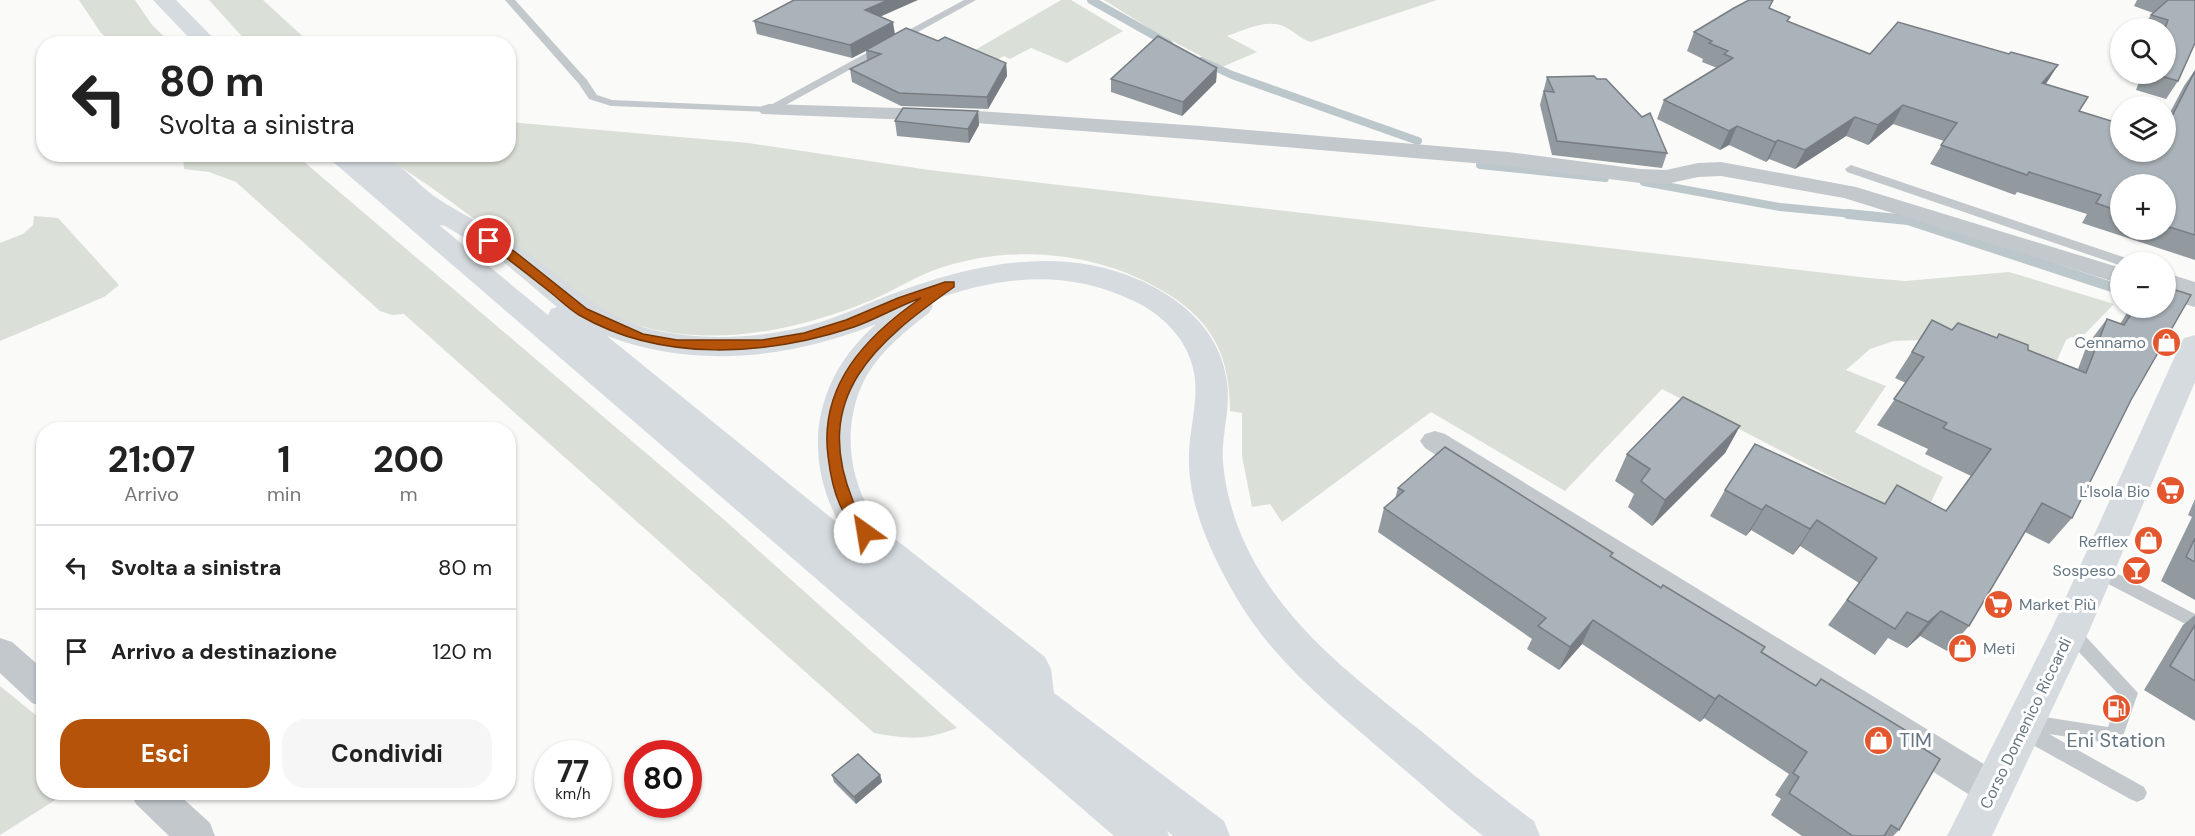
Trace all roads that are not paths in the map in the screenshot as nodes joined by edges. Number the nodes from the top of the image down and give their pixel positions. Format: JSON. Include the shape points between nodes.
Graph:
{"nodes":[{"id":1,"x":164,"y":0,"type":"edge"},
{"id":2,"x":193,"y":0,"type":"edge"},
{"id":3,"x":510,"y":0,"type":"edge"},
{"id":4,"x":971,"y":0,"type":"edge"},
{"id":5,"x":213,"y":36,"type":"edge"},
{"id":6,"x":216,"y":36,"type":"edge"},
{"id":7,"x":769,"y":110,"type":"junction"},
{"id":8,"x":346,"y":162,"type":"edge"},
{"id":9,"x":376,"y":162,"type":"edge"},
{"id":10,"x":1851,"y":170,"type":"dead end"},
{"id":11,"x":427,"y":204,"type":"junction"},
{"id":12,"x":2110,"y":257,"type":"edge"},
{"id":13,"x":2110,"y":273,"type":"edge"},
{"id":14,"x":2176,"y":280,"type":"edge"},
{"id":15,"x":950,"y":284,"type":"junction"},
{"id":16,"x":2195,"y":286,"type":"edge"},
{"id":17,"x":2176,"y":293,"type":"edge"},
{"id":18,"x":2195,"y":299,"type":"edge"},
{"id":19,"x":2193,"y":354,"type":"edge"},
{"id":20,"x":1436,"y":441,"type":"dead end"},
{"id":21,"x":2097,"y":570,"type":"junction"},
{"id":22,"x":2195,"y":621,"type":"edge"},
{"id":23,"x":2070,"y":631,"type":"junction"},
{"id":24,"x":0,"y":652,"type":"edge"},
{"id":25,"x":36,"y":685,"type":"edge"},
{"id":26,"x":1033,"y":686,"type":"junction"},
{"id":27,"x":2024,"y":725,"type":"junction"},
{"id":28,"x":1992,"y":789,"type":"junction"},
{"id":29,"x":2137,"y":793,"type":"dead end"},
{"id":30,"x":158,"y":800,"type":"edge"},
{"id":31,"x":1513,"y":833,"type":"edge"},
{"id":32,"x":196,"y":836,"type":"edge"},
{"id":33,"x":1146,"y":836,"type":"edge"},
{"id":34,"x":1208,"y":836,"type":"edge"},
{"id":35,"x":1969,"y":836,"type":"edge"}],
"edges":[{"from":1,"to":5,"type":"main road"},
{"from":2,"to":6,"type":"main road"},
{"from":3,"to":7,"type":"lane","via":[[589,93],[601,101]]},
{"from":4,"to":7,"type":"lane"},
{"from":7,"to":13,"type":"street","via":[[963,116],[1177,132],[1508,159],[1640,176],[1666,177],[1721,169],[1848,192]]},
{"from":8,"to":33,"type":"main road"},
{"from":9,"to":11,"type":"main road"},
{"from":10,"to":12,"type":"lane"},
{"from":11,"to":15,"type":"main road","via":[[509,253],[583,312],[640,337],[677,344],[762,344],[805,337]]},
{"from":11,"to":26,"type":"main road","via":[[904,600]]},
{"from":14,"to":16,"type":"lane"},
{"from":15,"to":26,"type":"main road","via":[[879,338],[856,366],[840,396],[832,431],[838,477],[847,504],[865,532]]},
{"from":15,"to":31,"type":"main road","via":[[987,273],[1028,268],[1066,271],[1129,286],[1179,317],[1196,338],[1210,367],[1212,398],[1206,429],[1206,462],[1211,495],[1236,562],[1256,597],[1284,636],[1315,668]]},
{"from":17,"to":18,"type":"street"},
{"from":19,"to":21,"type":"main road","name":"Corso Domenico Riccardi"},
{"from":20,"to":28,"type":"street"},
{"from":21,"to":22,"type":"lane"},
{"from":21,"to":23,"type":"main road","name":"Corso Domenico Riccardi"},
{"from":23,"to":27,"type":"main road","name":"Corso Domenico Riccardi"},
{"from":23,"to":27,"type":"lane","via":[[2129,693],[2114,736]]},
{"from":24,"to":25,"type":"street"},
{"from":26,"to":34,"type":"main road"},
{"from":27,"to":28,"type":"main road","name":"Corso Domenico Riccardi"},
{"from":27,"to":29,"type":"lane"},
{"from":28,"to":35,"type":"main road","name":"Corso Domenico Riccardi"},
{"from":30,"to":32,"type":"street"}]}
